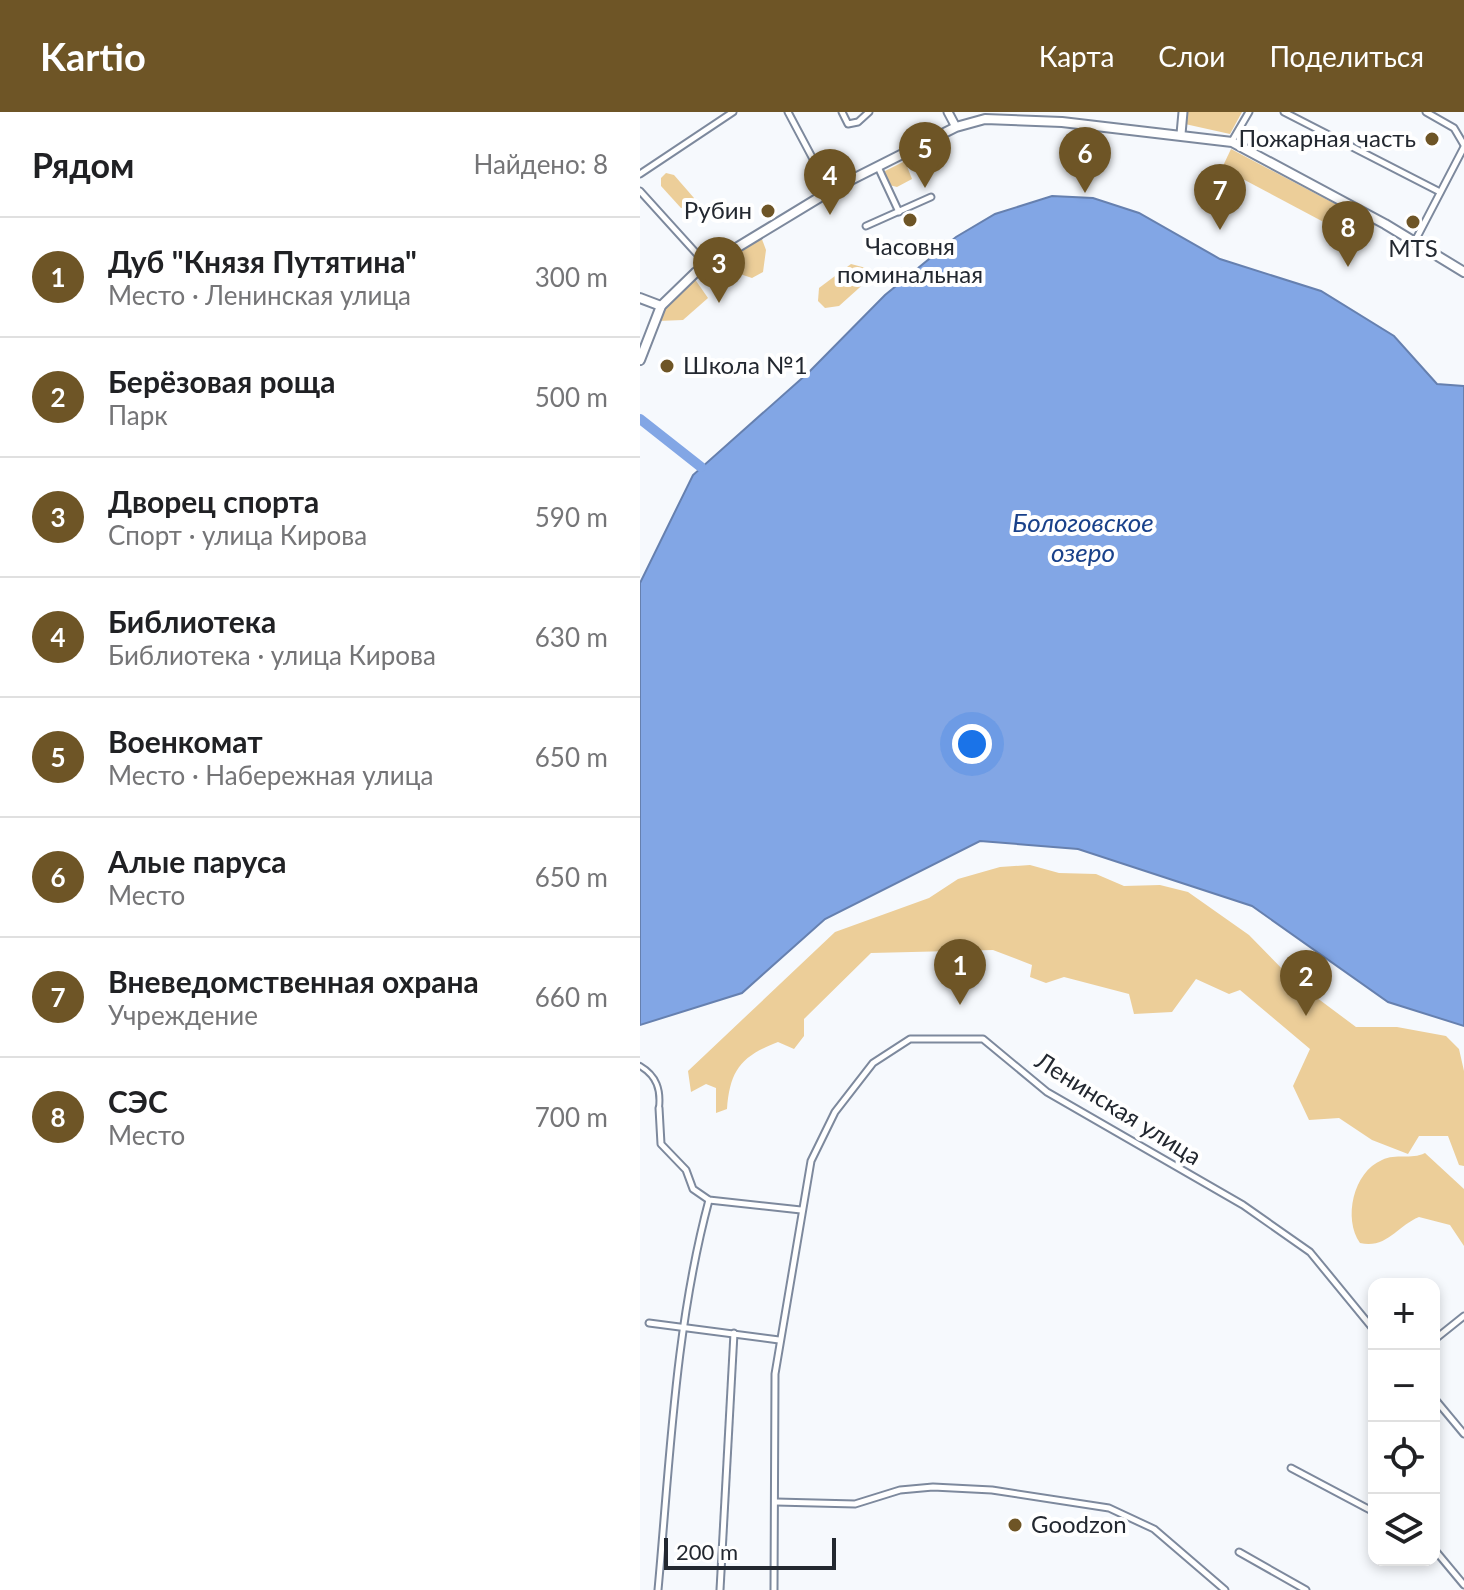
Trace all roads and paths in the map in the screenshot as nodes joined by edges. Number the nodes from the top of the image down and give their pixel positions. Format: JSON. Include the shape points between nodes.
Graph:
{"nodes":[{"id":1,"x":733,"y":112,"type":"edge"},
{"id":2,"x":788,"y":112,"type":"edge"},
{"id":3,"x":842,"y":112,"type":"edge"},
{"id":4,"x":869,"y":112,"type":"edge"},
{"id":5,"x":948,"y":112,"type":"edge"},
{"id":6,"x":1183,"y":112,"type":"edge"},
{"id":7,"x":1249,"y":112,"type":"edge"},
{"id":8,"x":1284,"y":112,"type":"edge"},
{"id":9,"x":1426,"y":112,"type":"edge"},
{"id":10,"x":956,"y":127,"type":"junction"},
{"id":11,"x":1181,"y":134,"type":"junction"},
{"id":12,"x":1232,"y":142,"type":"junction"},
{"id":13,"x":1464,"y":146,"type":"edge"},
{"id":14,"x":877,"y":167,"type":"junction"},
{"id":15,"x":640,"y":174,"type":"edge"},
{"id":16,"x":640,"y":191,"type":"edge"},
{"id":17,"x":830,"y":191,"type":"junction"},
{"id":18,"x":1440,"y":192,"type":"junction"},
{"id":19,"x":931,"y":197,"type":"dead end"},
{"id":20,"x":899,"y":212,"type":"junction"},
{"id":21,"x":866,"y":226,"type":"dead end"},
{"id":22,"x":1415,"y":241,"type":"junction"},
{"id":23,"x":707,"y":265,"type":"junction"},
{"id":24,"x":1464,"y":272,"type":"edge"},
{"id":25,"x":640,"y":298,"type":"edge"},
{"id":26,"x":661,"y":306,"type":"junction"},
{"id":27,"x":640,"y":360,"type":"edge"},
{"id":28,"x":640,"y":1066,"type":"edge"},
{"id":29,"x":659,"y":1108,"type":"joint"},
{"id":30,"x":709,"y":1200,"type":"junction"},
{"id":31,"x":801,"y":1210,"type":"junction"},
{"id":32,"x":1464,"y":1316,"type":"edge"},
{"id":33,"x":649,"y":1323,"type":"dead end"},
{"id":34,"x":1368,"y":1323,"type":"edge"},
{"id":35,"x":682,"y":1328,"type":"junction"},
{"id":36,"x":734,"y":1333,"type":"junction"},
{"id":37,"x":1440,"y":1335,"type":"edge"},
{"id":38,"x":779,"y":1340,"type":"junction"},
{"id":39,"x":1440,"y":1405,"type":"edge"},
{"id":40,"x":1464,"y":1434,"type":"edge"},
{"id":41,"x":1291,"y":1468,"type":"dead end"},
{"id":42,"x":776,"y":1502,"type":"junction"},
{"id":43,"x":1368,"y":1509,"type":"edge"},
{"id":44,"x":1239,"y":1552,"type":"dead end"},
{"id":45,"x":1440,"y":1556,"type":"edge"},
{"id":46,"x":1464,"y":1585,"type":"edge"},
{"id":47,"x":658,"y":1590,"type":"edge"},
{"id":48,"x":720,"y":1590,"type":"edge"},
{"id":49,"x":774,"y":1590,"type":"edge"},
{"id":50,"x":1225,"y":1590,"type":"edge"},
{"id":51,"x":1306,"y":1590,"type":"edge"}],
"edges":[{"from":1,"to":15,"type":"street"},
{"from":2,"to":17,"type":"street"},
{"from":3,"to":4,"type":"street","via":[[848,124]]},
{"from":5,"to":10,"type":"street"},
{"from":6,"to":11,"type":"street"},
{"from":7,"to":12,"type":"street"},
{"from":8,"to":18,"type":"street"},
{"from":9,"to":13,"type":"street","via":[[1454,128]]},
{"from":10,"to":11,"type":"main road","via":[[1017,118]]},
{"from":10,"to":14,"type":"main road"},
{"from":11,"to":12,"type":"main road"},
{"from":12,"to":22,"type":"main road"},
{"from":13,"to":18,"type":"street"},
{"from":14,"to":17,"type":"main road"},
{"from":14,"to":20,"type":"street"},
{"from":16,"to":23,"type":"street"},
{"from":17,"to":23,"type":"main road"},
{"from":18,"to":22,"type":"street"},
{"from":19,"to":20,"type":"street"},
{"from":20,"to":21,"type":"street"},
{"from":22,"to":24,"type":"main road"},
{"from":23,"to":26,"type":"main road"},
{"from":25,"to":26,"type":"main road"},
{"from":26,"to":27,"type":"main road"},
{"from":28,"to":29,"type":"street","via":[[661,1090]]},
{"from":29,"to":30,"type":"street","via":[[661,1144],[686,1170],[693,1189]]},
{"from":30,"to":31,"type":"street"},
{"from":30,"to":35,"type":"street"},
{"from":31,"to":34,"type":"street","name":"Ленинская улица","via":[[811,1161],[835,1112],[873,1063],[910,1039],[983,1039],[1047,1092],[1243,1205],[1310,1252]]},
{"from":31,"to":38,"type":"street","name":"Ленинская улица"},
{"from":32,"to":37,"type":"street"},
{"from":33,"to":35,"type":"street"},
{"from":35,"to":36,"type":"street"},
{"from":35,"to":47,"type":"street"},
{"from":36,"to":38,"type":"street"},
{"from":36,"to":48,"type":"street"},
{"from":38,"to":42,"type":"street","name":"Ленинская улица"},
{"from":39,"to":40,"type":"street"},
{"from":41,"to":43,"type":"street"},
{"from":42,"to":49,"type":"street","name":"Ленинская улица"},
{"from":42,"to":50,"type":"street","via":[[855,1504],[900,1490],[933,1487],[992,1490],[1109,1508],[1154,1529]]},
{"from":44,"to":51,"type":"street"},
{"from":45,"to":46,"type":"street"}]}
